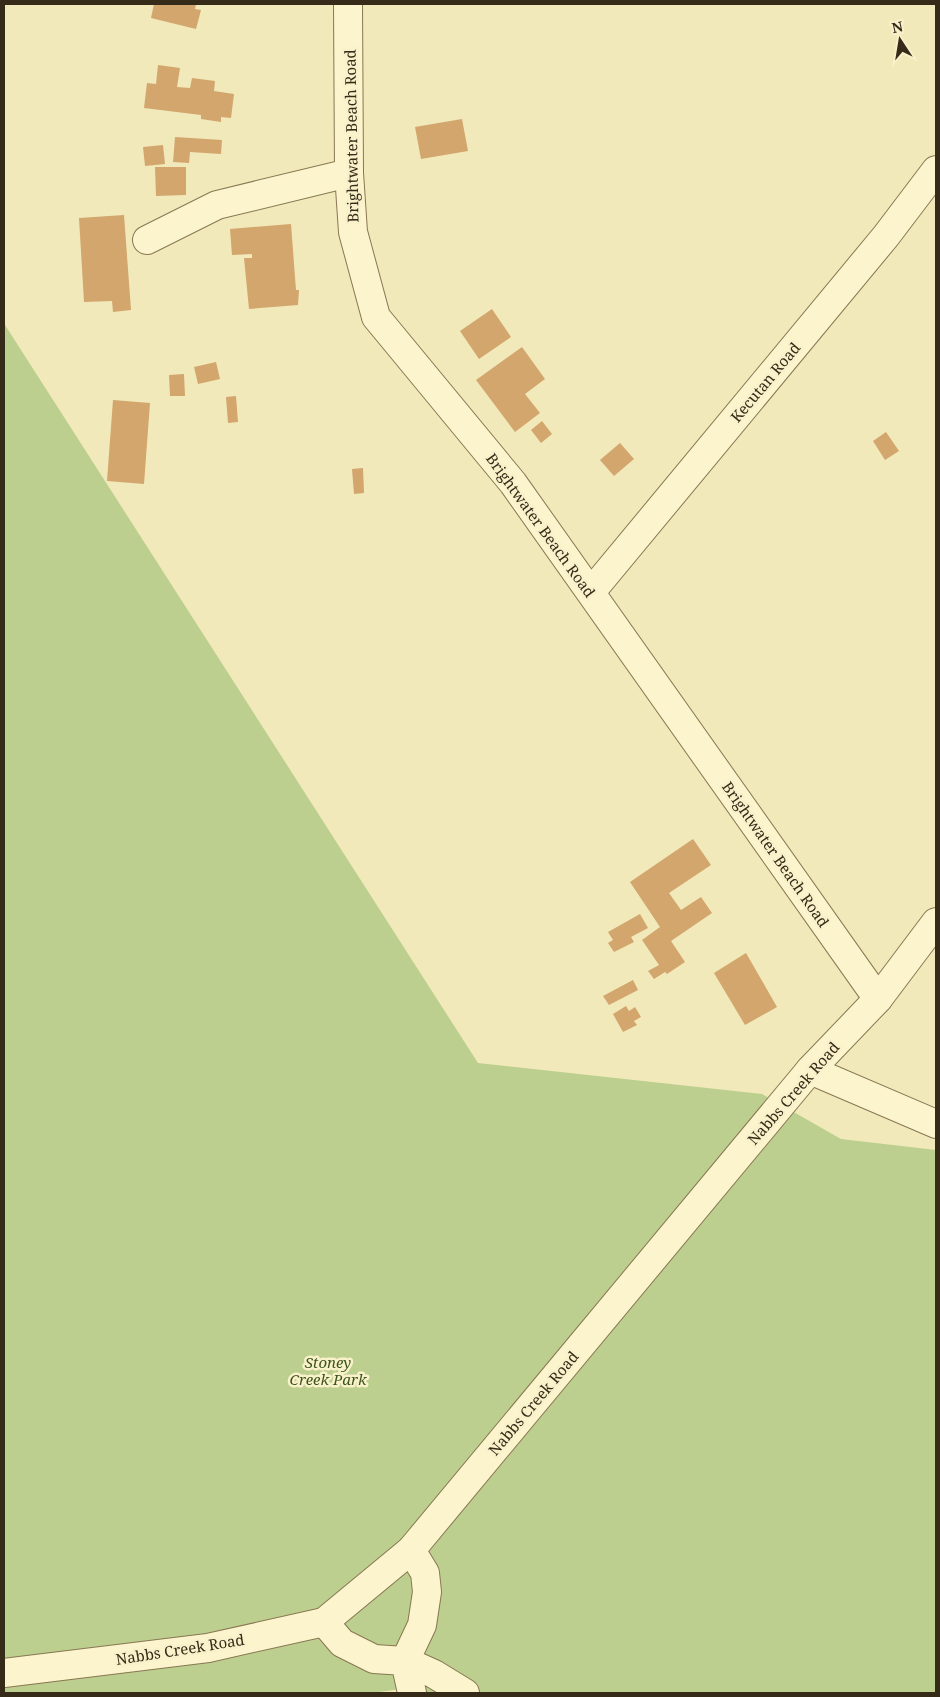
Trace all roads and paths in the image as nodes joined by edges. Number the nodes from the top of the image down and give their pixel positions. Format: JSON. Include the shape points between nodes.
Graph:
{"nodes":[{"id":1,"x":348,"y":4,"type":"edge"},
{"id":2,"x":936,"y":170,"type":"edge"},
{"id":3,"x":349,"y":173,"type":"junction"},
{"id":4,"x":146,"y":240,"type":"dead end"},
{"id":5,"x":591,"y":592,"type":"junction"},
{"id":6,"x":936,"y":922,"type":"edge"},
{"id":7,"x":878,"y":999,"type":"junction"},
{"id":8,"x":810,"y":1070,"type":"junction"},
{"id":9,"x":936,"y":1124,"type":"edge"},
{"id":10,"x":411,"y":1550,"type":"junction"},
{"id":11,"x":324,"y":1622,"type":"junction"},
{"id":12,"x":405,"y":1661,"type":"junction"},
{"id":13,"x":4,"y":1673,"type":"edge"},
{"id":14,"x":412,"y":1693,"type":"edge"},
{"id":15,"x":465,"y":1693,"type":"edge"}],
"edges":[{"from":1,"to":3,"type":"street","name":"Brightwater Beach Road"},
{"from":2,"to":5,"type":"street","name":"Kecutan Road","via":[[886,236]]},
{"from":3,"to":4,"type":"street","via":[[217,205]]},
{"from":3,"to":5,"type":"street","name":"Brightwater Beach Road","via":[[353,232],[376,317],[513,483]]},
{"from":5,"to":7,"type":"street","name":"Brightwater Beach Road"},
{"from":6,"to":7,"type":"street","name":"Nabbs Creek Road"},
{"from":7,"to":8,"type":"street","name":"Nabbs Creek Road"},
{"from":8,"to":9,"type":"street"},
{"from":8,"to":10,"type":"street","name":"Nabbs Creek Road"},
{"from":10,"to":11,"type":"street","name":"Nabbs Creek Road"},
{"from":10,"to":12,"type":"street","via":[[425,1573],[426,1592],[422,1625]]},
{"from":11,"to":12,"type":"street","via":[[342,1643],[374,1659]]},
{"from":11,"to":13,"type":"street","name":"Nabbs Creek Road","via":[[208,1648]]},
{"from":12,"to":14,"type":"street"},
{"from":12,"to":15,"type":"street"}]}
